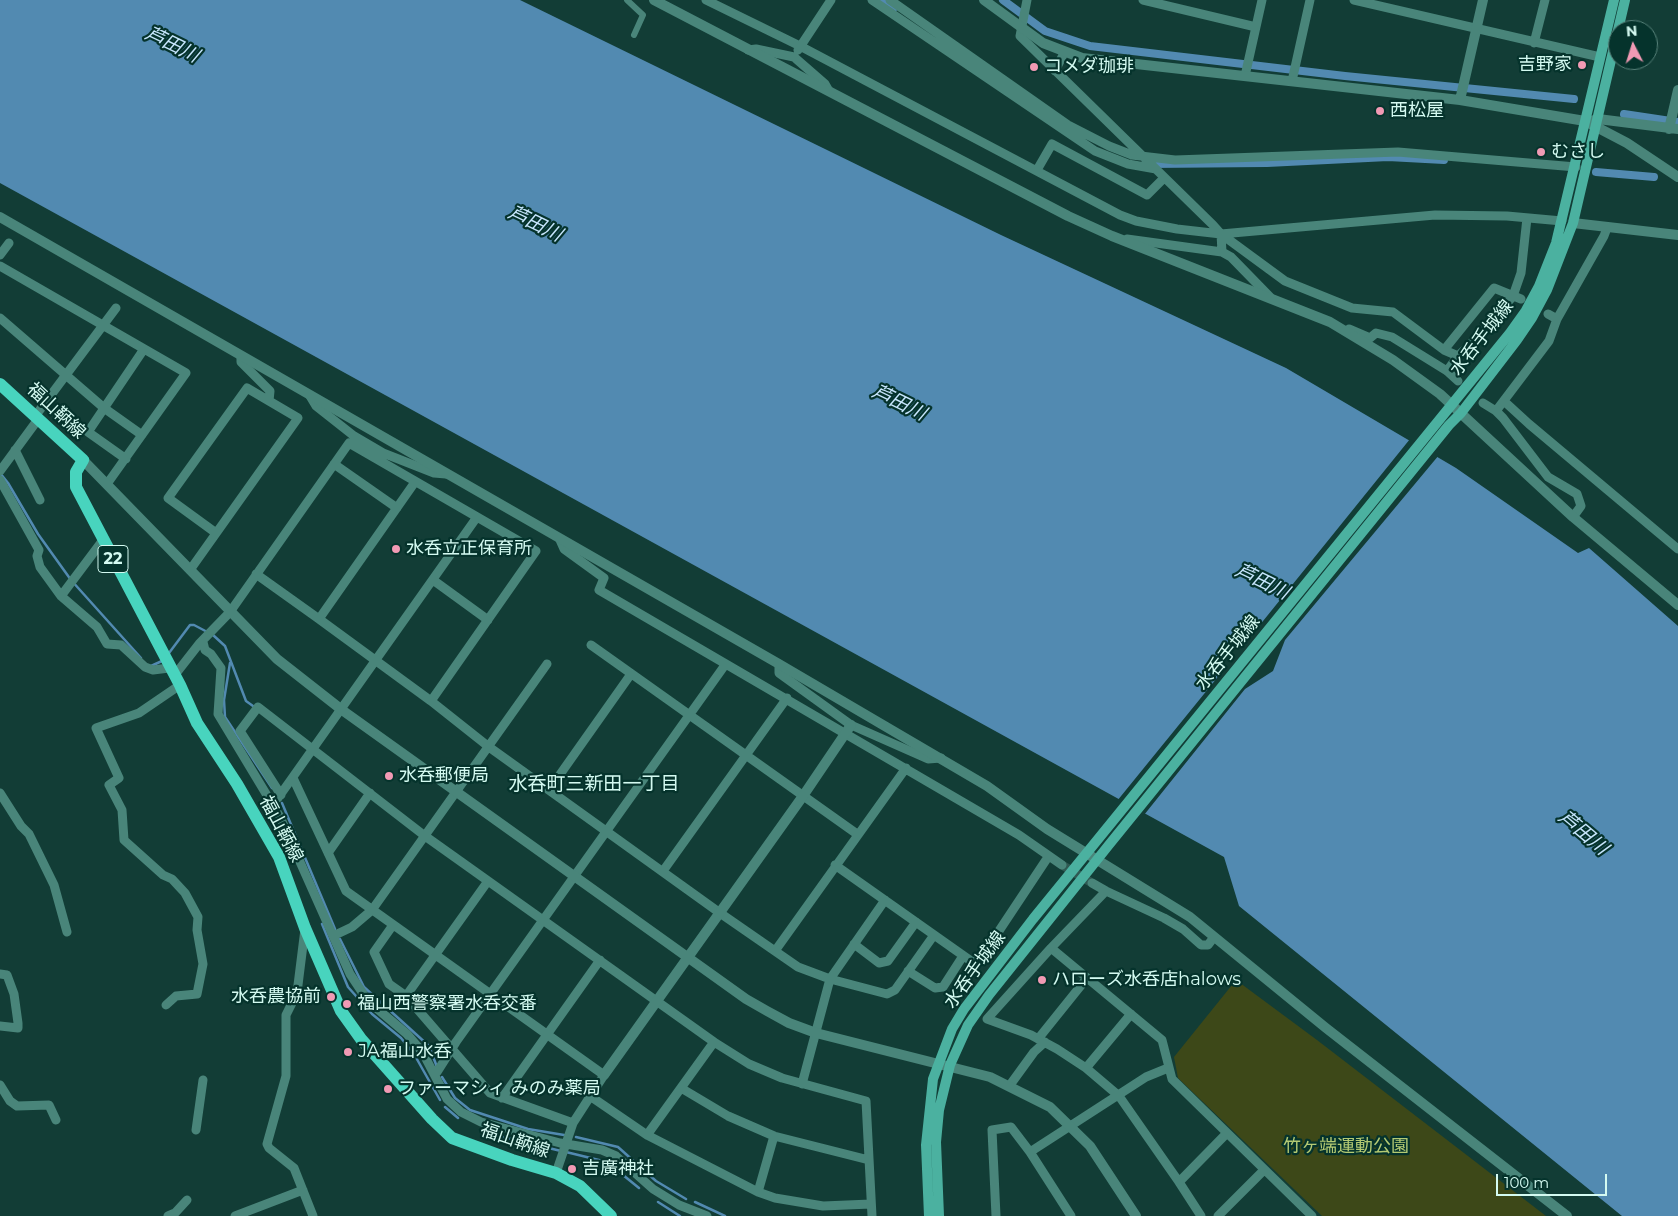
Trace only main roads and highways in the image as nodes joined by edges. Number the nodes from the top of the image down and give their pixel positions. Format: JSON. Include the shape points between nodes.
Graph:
{"nodes":[{"id":1,"x":1614,"y":0,"type":"edge"},
{"id":2,"x":1625,"y":0,"type":"edge"},
{"id":3,"x":0,"y":384,"type":"edge"},
{"id":4,"x":611,"y":1216,"type":"edge"},
{"id":5,"x":929,"y":1216,"type":"edge"},
{"id":6,"x":939,"y":1216,"type":"edge"}],
"edges":[{"from":1,"to":5,"type":"main road","name":"水呑手城線","via":[[1562,221],[1539,286],[1525,312],[977,990],[952,1029],[938,1063],[926,1145]]},
{"from":2,"to":6,"type":"main road","name":"水呑手城線","via":[[1573,223],[1547,290],[1532,318],[1461,413],[1108,846],[968,1026],[950,1065],[939,1110],[936,1142]]},
{"from":3,"to":4,"type":"main road","name":"福山鞆線","number":"22","via":[[83,460],[76,472],[76,487],[197,723],[278,856],[341,1011],[361,1039],[432,1120],[452,1138],[556,1173],[580,1186]]}]}
